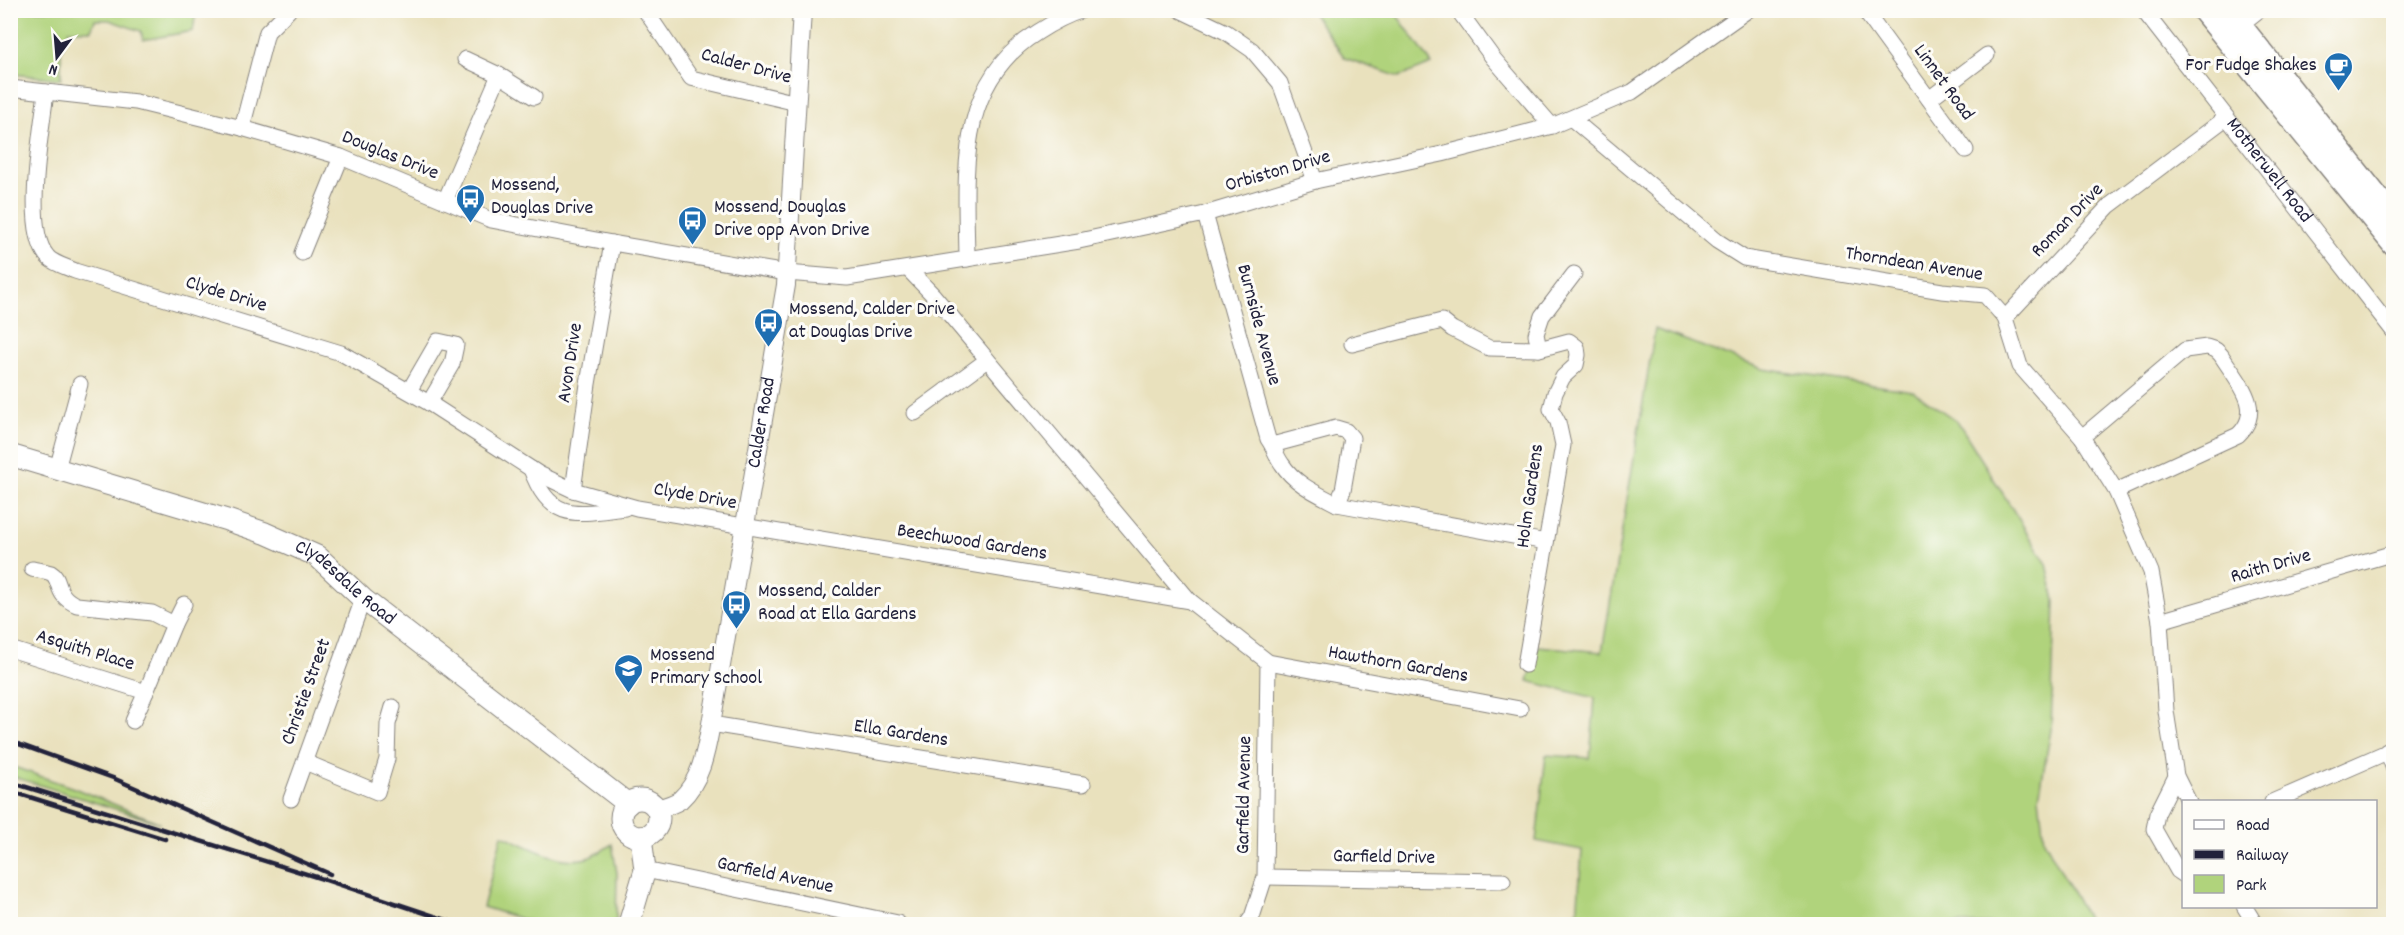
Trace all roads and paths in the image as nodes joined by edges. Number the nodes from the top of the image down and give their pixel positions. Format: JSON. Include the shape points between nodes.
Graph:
{"nodes":[{"id":1,"x":289,"y":10,"type":"edge"},
{"id":2,"x":645,"y":10,"type":"edge"},
{"id":3,"x":802,"y":10,"type":"edge"},
{"id":4,"x":1083,"y":10,"type":"edge"},
{"id":5,"x":1180,"y":10,"type":"edge"},
{"id":6,"x":1458,"y":10,"type":"edge"},
{"id":7,"x":1748,"y":10,"type":"edge"},
{"id":8,"x":1864,"y":10,"type":"edge"},
{"id":9,"x":2143,"y":10,"type":"edge"},
{"id":10,"x":2203,"y":10,"type":"edge"},
{"id":11,"x":2259,"y":10,"type":"edge"},
{"id":12,"x":2234,"y":18,"type":"edge"},
{"id":13,"x":1987,"y":55,"type":"dead end"},
{"id":14,"x":465,"y":59,"type":"dead end"},
{"id":15,"x":499,"y":75,"type":"junction"},
{"id":16,"x":10,"y":88,"type":"edge"},
{"id":17,"x":46,"y":92,"type":"junction"},
{"id":18,"x":534,"y":97,"type":"dead end"},
{"id":19,"x":1929,"y":99,"type":"junction"},
{"id":20,"x":797,"y":102,"type":"junction"},
{"id":21,"x":2226,"y":118,"type":"junction"},
{"id":22,"x":1572,"y":119,"type":"junction"},
{"id":23,"x":1552,"y":126,"type":"junction"},
{"id":24,"x":242,"y":128,"type":"junction"},
{"id":25,"x":1966,"y":150,"type":"dead end"},
{"id":26,"x":341,"y":157,"type":"junction"},
{"id":27,"x":1315,"y":181,"type":"junction"},
{"id":28,"x":445,"y":201,"type":"junction"},
{"id":29,"x":1205,"y":214,"type":"junction"},
{"id":30,"x":2394,"y":219,"type":"edge"},
{"id":31,"x":612,"y":243,"type":"junction"},
{"id":32,"x":2394,"y":245,"type":"edge"},
{"id":33,"x":302,"y":253,"type":"dead end"},
{"id":34,"x":967,"y":259,"type":"junction"},
{"id":35,"x":908,"y":269,"type":"junction"},
{"id":36,"x":787,"y":273,"type":"junction"},
{"id":37,"x":1574,"y":274,"type":"dead end"},
{"id":38,"x":2006,"y":318,"type":"junction"},
{"id":39,"x":2394,"y":332,"type":"edge"},
{"id":40,"x":1352,"y":344,"type":"dead end"},
{"id":41,"x":1539,"y":349,"type":"junction"},
{"id":42,"x":987,"y":360,"type":"junction"},
{"id":43,"x":80,"y":384,"type":"dead end"},
{"id":44,"x":409,"y":391,"type":"junction"},
{"id":45,"x":429,"y":403,"type":"junction"},
{"id":46,"x":915,"y":413,"type":"dead end"},
{"id":47,"x":2082,"y":437,"type":"junction"},
{"id":48,"x":1272,"y":445,"type":"junction"},
{"id":49,"x":10,"y":455,"type":"edge"},
{"id":50,"x":57,"y":469,"type":"junction"},
{"id":51,"x":531,"y":469,"type":"junction"},
{"id":52,"x":573,"y":490,"type":"junction"},
{"id":53,"x":2116,"y":491,"type":"junction"},
{"id":54,"x":1337,"y":504,"type":"junction"},
{"id":55,"x":637,"y":508,"type":"junction"},
{"id":56,"x":746,"y":527,"type":"junction"},
{"id":57,"x":1546,"y":542,"type":"junction"},
{"id":58,"x":2394,"y":553,"type":"edge"},
{"id":59,"x":32,"y":568,"type":"dead end"},
{"id":60,"x":363,"y":598,"type":"junction"},
{"id":61,"x":1191,"y":601,"type":"junction"},
{"id":62,"x":184,"y":604,"type":"dead end"},
{"id":63,"x":2160,"y":621,"type":"junction"},
{"id":64,"x":174,"y":624,"type":"junction"},
{"id":65,"x":10,"y":650,"type":"edge"},
{"id":66,"x":1268,"y":662,"type":"junction"},
{"id":67,"x":1525,"y":665,"type":"dead end"},
{"id":68,"x":146,"y":692,"type":"junction"},
{"id":69,"x":393,"y":707,"type":"dead end"},
{"id":70,"x":1520,"y":709,"type":"dead end"},
{"id":71,"x":133,"y":721,"type":"dead end"},
{"id":72,"x":711,"y":724,"type":"junction"},
{"id":73,"x":2390,"y":750,"type":"edge"},
{"id":74,"x":305,"y":762,"type":"junction"},
{"id":75,"x":2394,"y":769,"type":"edge"},
{"id":76,"x":2176,"y":776,"type":"junction"},
{"id":77,"x":1083,"y":784,"type":"dead end"},
{"id":78,"x":291,"y":799,"type":"dead end"},
{"id":79,"x":2188,"y":800,"type":"edge"},
{"id":80,"x":2274,"y":800,"type":"edge"},
{"id":81,"x":628,"y":804,"type":"junction"},
{"id":82,"x":657,"y":810,"type":"junction"},
{"id":83,"x":641,"y":837,"type":"junction"},
{"id":84,"x":645,"y":870,"type":"junction"},
{"id":85,"x":2182,"y":874,"type":"edge"},
{"id":86,"x":1264,"y":877,"type":"junction"},
{"id":87,"x":1503,"y":881,"type":"dead end"},
{"id":88,"x":2245,"y":908,"type":"edge"},
{"id":89,"x":898,"y":923,"type":"edge"},
{"id":90,"x":629,"y":924,"type":"edge"},
{"id":91,"x":1247,"y":924,"type":"edge"},
{"id":92,"x":2255,"y":924,"type":"edge"}],
"edges":[{"from":1,"to":24,"type":"street","via":[[267,32]]},
{"from":2,"to":20,"type":"street","name":"Calder Drive","via":[[691,78]]},
{"from":3,"to":20,"type":"street","name":"Calder Road"},
{"from":4,"to":34,"type":"street","via":[[1018,44],[1001,61],[977,108],[967,161]]},
{"from":5,"to":27,"type":"street","via":[[1226,32],[1252,50],[1280,83]]},
{"from":6,"to":23,"type":"street","via":[[1493,58]]},
{"from":7,"to":22,"type":"street","name":"Orbiston Drive","via":[[1632,92]]},
{"from":8,"to":19,"type":"street","name":"Linnet Road"},
{"from":9,"to":21,"type":"street","name":"Motherwell Road"},
{"from":10,"to":32,"type":"main road"},
{"from":11,"to":12,"type":"street"},
{"from":12,"to":30,"type":"main road"},
{"from":13,"to":19,"type":"street"},
{"from":14,"to":15,"type":"street"},
{"from":15,"to":18,"type":"street"},
{"from":15,"to":28,"type":"street"},
{"from":16,"to":17,"type":"street","name":"Douglas Drive"},
{"from":17,"to":24,"type":"street","name":"Douglas Drive","via":[[136,102]]},
{"from":17,"to":44,"type":"street","name":"Clyde Drive","via":[[35,198],[37,234],[47,257],[75,271],[341,353]]},
{"from":19,"to":25,"type":"street","name":"Linnet Road"},
{"from":20,"to":36,"type":"street","name":"Calder Road"},
{"from":21,"to":38,"type":"street","name":"Roman Drive","via":[[2109,206]]},
{"from":21,"to":39,"type":"street","name":"Motherwell Road"},
{"from":22,"to":23,"type":"street","name":"Orbiston Drive"},
{"from":22,"to":38,"type":"street","name":"Thorndean Avenue","via":[[1718,241],[1744,258],[1985,295]]},
{"from":23,"to":27,"type":"street","name":"Orbiston Drive"},
{"from":24,"to":26,"type":"street","name":"Douglas Drive"},
{"from":26,"to":28,"type":"street","name":"Douglas Drive"},
{"from":26,"to":33,"type":"street"},
{"from":27,"to":29,"type":"street","name":"Orbiston Drive"},
{"from":28,"to":31,"type":"street","name":"Douglas Drive","via":[[491,219]]},
{"from":29,"to":34,"type":"street","name":"Orbiston Drive","via":[[1079,242]]},
{"from":29,"to":48,"type":"street","name":"Burnside Avenue"},
{"from":31,"to":36,"type":"street","name":"Douglas Drive"},
{"from":31,"to":52,"type":"street","name":"Avon Drive"},
{"from":34,"to":35,"type":"street","name":"Orbiston Drive"},
{"from":35,"to":36,"type":"street","name":"Orbiston Drive","via":[[847,278]]},
{"from":35,"to":42,"type":"street","name":"Beechwood Gardens"},
{"from":36,"to":56,"type":"street","name":"Calder Road"},
{"from":37,"to":41,"type":"street","via":[[1542,316],[1536,334]]},
{"from":38,"to":47,"type":"street","name":"Thorndean Avenue","via":[[2020,366]]},
{"from":40,"to":41,"type":"street","name":"Holm Gardens","via":[[1442,321],[1489,348]]},
{"from":41,"to":57,"type":"street","name":"Holm Gardens","via":[[1569,341],[1577,346],[1578,355],[1576,365],[1563,377],[1551,409],[1563,445]]},
{"from":42,"to":46,"type":"street"},
{"from":42,"to":61,"type":"street","name":"Beechwood Gardens"},
{"from":43,"to":50,"type":"street"},
{"from":44,"to":45,"type":"street","name":"Clyde Drive"},
{"from":44,"to":45,"type":"street","via":[[438,341],[456,345],[452,364]]},
{"from":45,"to":51,"type":"street","name":"Clyde Drive"},
{"from":47,"to":53,"type":"street","name":"Thorndean Avenue"},
{"from":47,"to":53,"type":"street","via":[[2185,350],[2207,348],[2221,355],[2250,402],[2250,419],[2245,429]]},
{"from":48,"to":54,"type":"street","name":"Burnside Avenue","via":[[1282,464],[1305,488]]},
{"from":48,"to":54,"type":"street","via":[[1336,428],[1346,431],[1352,438]]},
{"from":49,"to":50,"type":"main road","name":"Clydesdale Road"},
{"from":50,"to":60,"type":"main road","name":"Clydesdale Road","via":[[265,533],[317,556]]},
{"from":51,"to":52,"type":"street","name":"Clyde Drive"},
{"from":51,"to":55,"type":"street","name":"Clyde Drive","via":[[538,490],[562,511]]},
{"from":52,"to":55,"type":"street","name":"Clyde Drive"},
{"from":53,"to":63,"type":"street","name":"Thorndean Avenue","via":[[2151,572]]},
{"from":54,"to":57,"type":"street","name":"Burnside Avenue"},
{"from":55,"to":56,"type":"street","name":"Clyde Drive"},
{"from":56,"to":61,"type":"street","name":"Beechwood Gardens"},
{"from":56,"to":72,"type":"street","name":"Calder Road"},
{"from":57,"to":67,"type":"street","name":"Holm Gardens"},
{"from":58,"to":63,"type":"street","name":"Raith Drive"},
{"from":59,"to":64,"type":"street","via":[[51,573],[69,602],[152,613]]},
{"from":60,"to":74,"type":"street","name":"Christie Street"},
{"from":60,"to":81,"type":"main road","name":"Clydesdale Road"},
{"from":61,"to":66,"type":"street","name":"Beechwood Gardens"},
{"from":62,"to":64,"type":"street","name":"Asquith Place"},
{"from":63,"to":76,"type":"street","name":"Thorndean Avenue","via":[[2166,711]]},
{"from":64,"to":68,"type":"street","name":"Asquith Place"},
{"from":65,"to":68,"type":"street","name":"Asquith Place"},
{"from":66,"to":70,"type":"street","name":"Hawthorn Gardens"},
{"from":66,"to":86,"type":"street","name":"Garfield Avenue"},
{"from":68,"to":71,"type":"street","name":"Asquith Place"},
{"from":69,"to":74,"type":"street","via":[[387,724],[387,759],[377,792]]},
{"from":72,"to":77,"type":"street","name":"Ella Gardens"},
{"from":72,"to":82,"type":"street","name":"Calder Road","via":[[704,761],[694,780],[679,801]]},
{"from":73,"to":75,"type":"street"},
{"from":73,"to":80,"type":"street"},
{"from":74,"to":78,"type":"street","name":"Christie Street"},
{"from":76,"to":79,"type":"street","name":"Thorndean Avenue"},
{"from":76,"to":85,"type":"street","via":[[2154,829]]},
{"from":81,"to":82,"type":"main road","via":[[644,800]]},
{"from":81,"to":83,"type":"main road","via":[[622,813],[622,824],[629,834]]},
{"from":82,"to":83,"type":"main road","via":[[657,828]]},
{"from":83,"to":84,"type":"main road"},
{"from":84,"to":89,"type":"street","name":"Garfield Avenue"},
{"from":84,"to":90,"type":"main road"},
{"from":86,"to":87,"type":"street","name":"Garfield Drive"},
{"from":86,"to":91,"type":"street","name":"Garfield Avenue"},
{"from":88,"to":92,"type":"street"}]}
